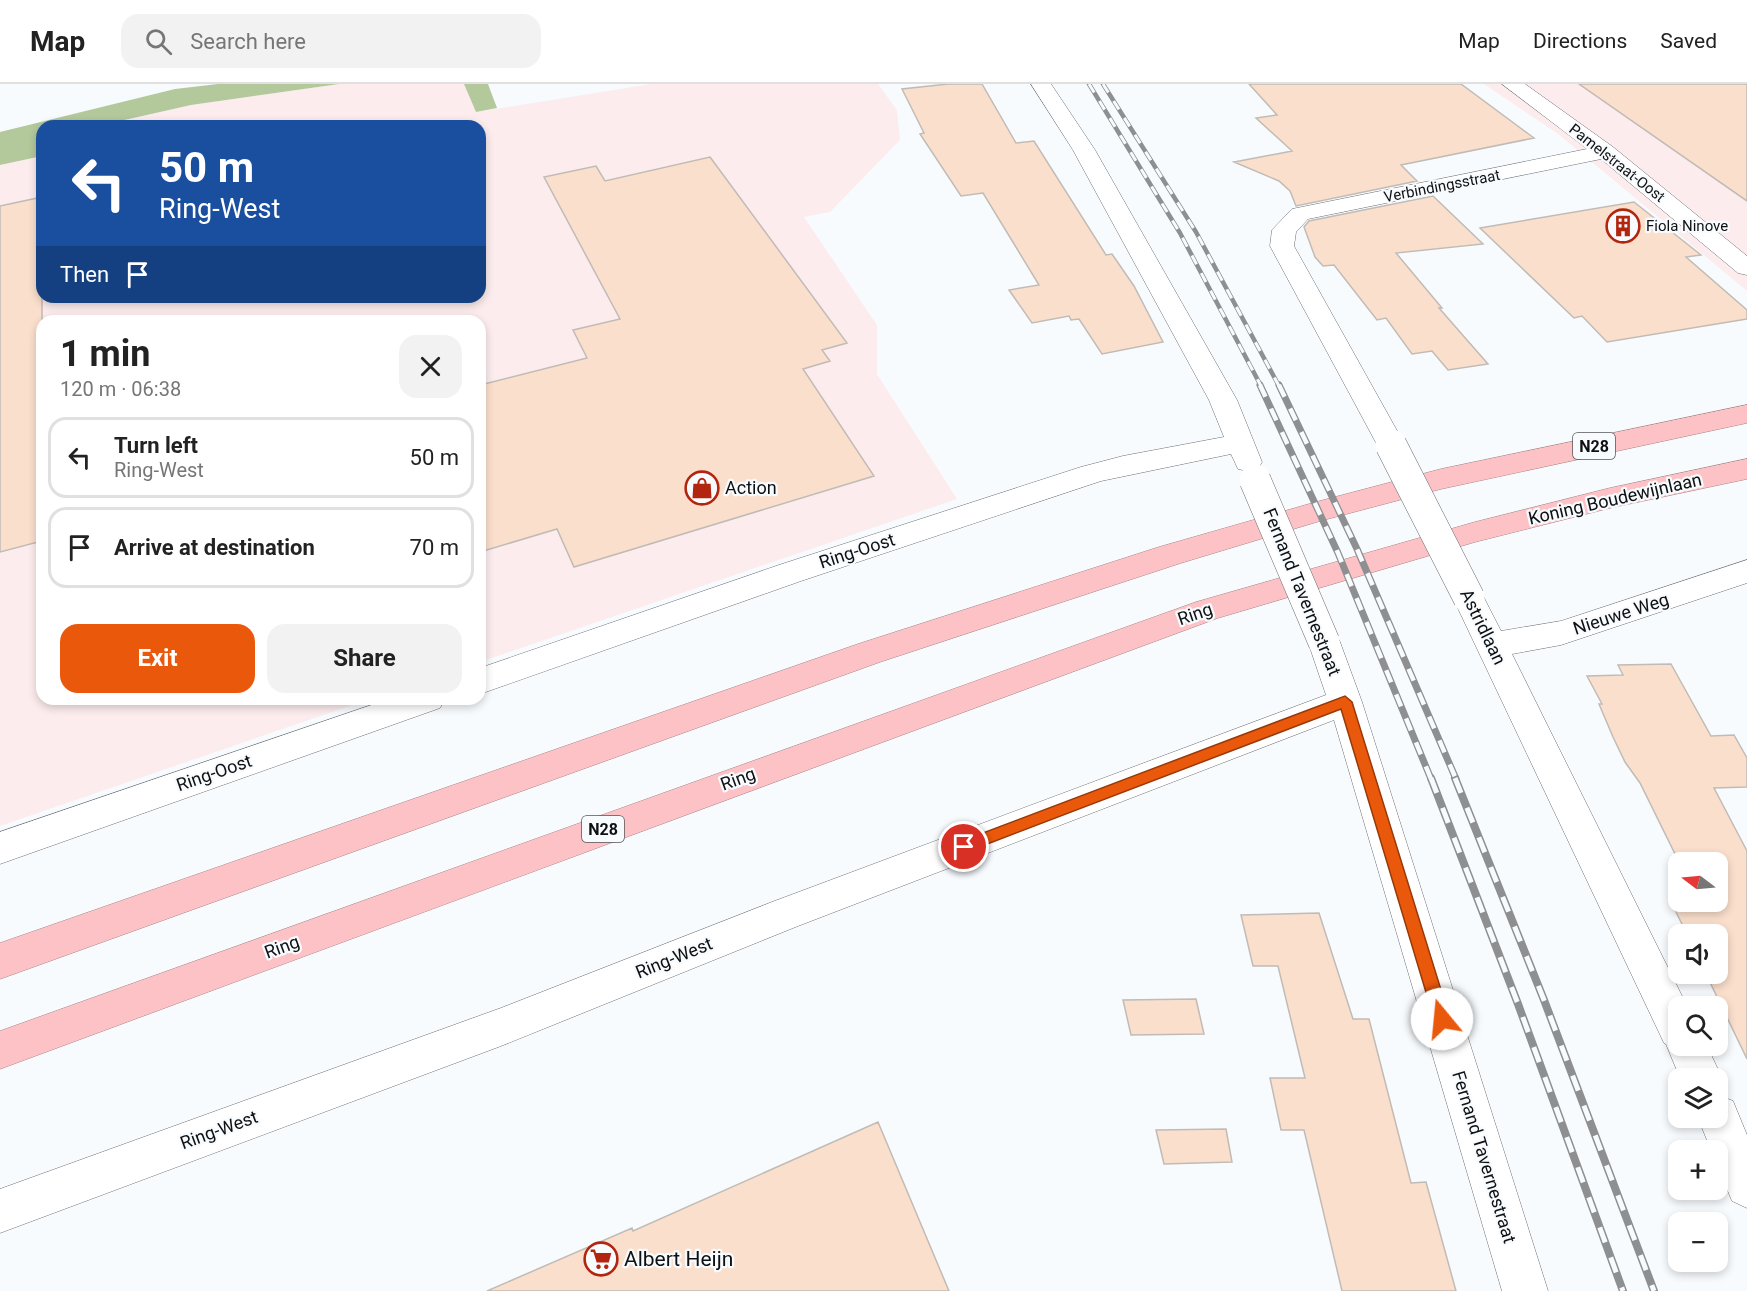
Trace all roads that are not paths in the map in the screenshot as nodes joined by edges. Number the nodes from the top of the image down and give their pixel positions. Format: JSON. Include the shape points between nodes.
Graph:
{"nodes":[{"id":1,"x":1041,"y":84,"type":"edge"},
{"id":2,"x":1512,"y":84,"type":"edge"},
{"id":3,"x":1605,"y":152,"type":"junction"},
{"id":4,"x":1284,"y":230,"type":"joint"},
{"id":5,"x":1747,"y":268,"type":"edge"},
{"id":6,"x":1747,"y":414,"type":"edge"},
{"id":7,"x":1240,"y":444,"type":"junction"},
{"id":8,"x":1747,"y":470,"type":"edge"},
{"id":9,"x":1483,"y":530,"type":"joint"},
{"id":10,"x":1747,"y":570,"type":"edge"},
{"id":11,"x":1492,"y":645,"type":"junction"},
{"id":12,"x":486,"y":679,"type":"edge"},
{"id":13,"x":1345,"y":702,"type":"junction"},
{"id":14,"x":411,"y":705,"type":"edge"},
{"id":15,"x":0,"y":848,"type":"edge"},
{"id":16,"x":0,"y":961,"type":"edge"},
{"id":17,"x":1668,"y":1009,"type":"edge"},
{"id":18,"x":0,"y":1050,"type":"edge"},
{"id":19,"x":1723,"y":1128,"type":"edge"},
{"id":20,"x":1747,"y":1186,"type":"edge"},
{"id":21,"x":0,"y":1210,"type":"edge"},
{"id":22,"x":1525,"y":1291,"type":"edge"}],
"edges":[{"from":1,"to":7,"type":"street","via":[[1084,150],[1223,400]]},
{"from":2,"to":3,"type":"street","name":"Pamelstraat-Oost"},
{"from":3,"to":4,"type":"street","name":"Verbindingsstraat","via":[[1300,214]]},
{"from":3,"to":5,"type":"street","name":"Pamelstraat-Oost"},
{"from":4,"to":11,"type":"street","name":"Astridlaan","bridge":true,"via":[[1282,246],[1391,445]]},
{"from":6,"to":16,"type":"highway","number":"N28","via":[[1441,479],[1170,555],[869,653]]},
{"from":7,"to":12,"type":"street","name":"Ring-Oost","via":[[1090,474]]},
{"from":7,"to":13,"type":"street","name":"Fernand Tavernestraat","bridge":true,"via":[[1324,642]]},
{"from":8,"to":9,"type":"highway","name":"Koning Boudewijnlaan","number":"N28","via":[[1653,488]]},
{"from":9,"to":18,"type":"highway","name":"Ring","number":"N28","via":[[1361,562],[1208,610]]},
{"from":10,"to":11,"type":"street","name":"Nieuwe Weg","via":[[1561,633]]},
{"from":11,"to":17,"type":"street","name":"Astridlaan"},
{"from":13,"to":21,"type":"street","name":"Ring-West","via":[[785,914],[501,1027]]},
{"from":13,"to":22,"type":"street","name":"Fernand Tavernestraat"},
{"from":14,"to":15,"type":"street","name":"Ring-Oost"},
{"from":19,"to":20,"type":"street"}]}
